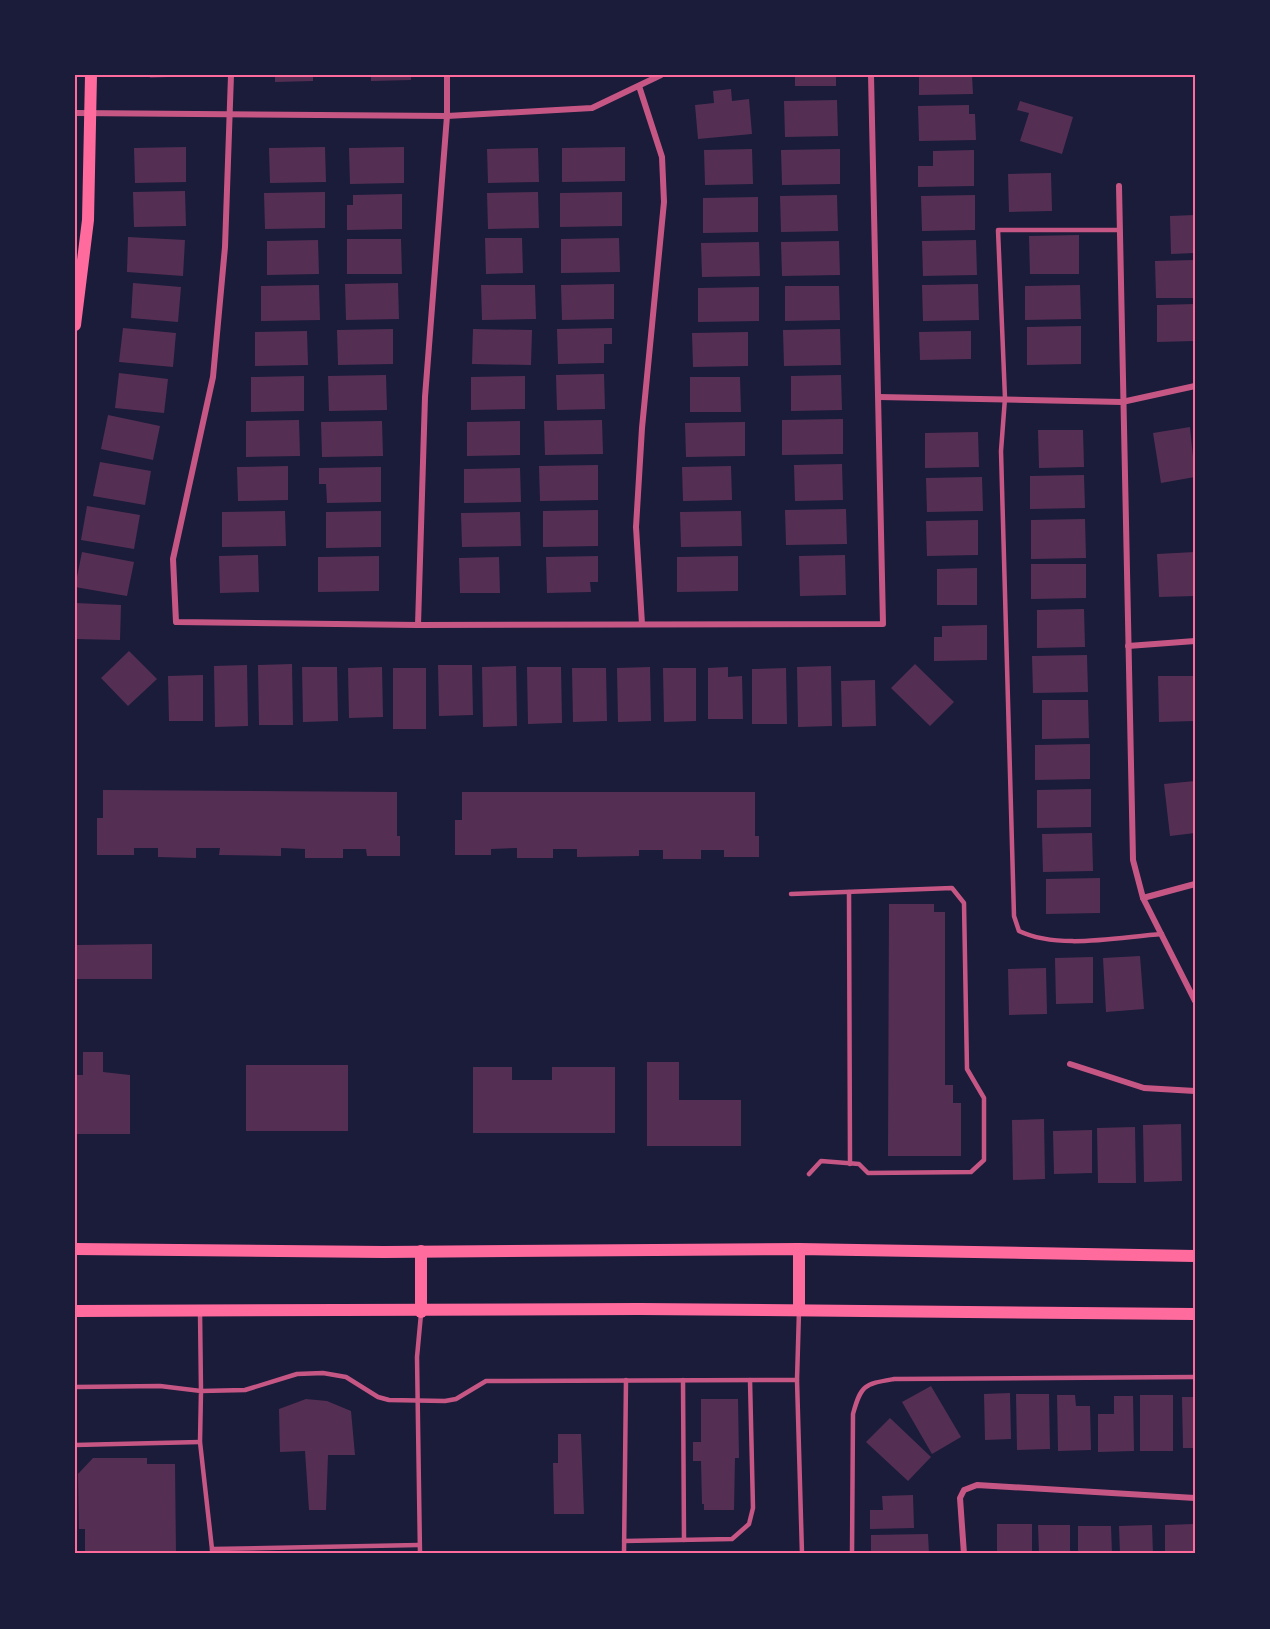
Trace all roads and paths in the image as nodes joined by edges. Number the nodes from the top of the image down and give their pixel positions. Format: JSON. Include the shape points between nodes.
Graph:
{"nodes":[{"id":1,"x":91,"y":75,"type":"edge"},
{"id":2,"x":231,"y":75,"type":"edge"},
{"id":3,"x":447,"y":75,"type":"edge"},
{"id":4,"x":661,"y":75,"type":"edge"},
{"id":5,"x":871,"y":75,"type":"edge"},
{"id":6,"x":639,"y":86,"type":"junction"},
{"id":7,"x":75,"y":113,"type":"edge"},
{"id":8,"x":91,"y":113,"type":"junction"},
{"id":9,"x":231,"y":115,"type":"junction"},
{"id":10,"x":447,"y":116,"type":"junction"},
{"id":11,"x":1119,"y":186,"type":"dead end"},
{"id":12,"x":1120,"y":230,"type":"junction"},
{"id":13,"x":75,"y":325,"type":"edge"},
{"id":14,"x":1195,"y":386,"type":"edge"},
{"id":15,"x":879,"y":397,"type":"junction"},
{"id":16,"x":1005,"y":398,"type":"junction"},
{"id":17,"x":1122,"y":402,"type":"junction"},
{"id":18,"x":642,"y":624,"type":"junction"},
{"id":19,"x":418,"y":625,"type":"junction"},
{"id":20,"x":1195,"y":642,"type":"edge"},
{"id":21,"x":1128,"y":646,"type":"junction"},
{"id":22,"x":1195,"y":884,"type":"edge"},
{"id":23,"x":849,"y":892,"type":"junction"},
{"id":24,"x":791,"y":894,"type":"dead end"},
{"id":25,"x":1143,"y":898,"type":"junction"},
{"id":26,"x":1163,"y":934,"type":"junction"},
{"id":27,"x":1195,"y":1001,"type":"edge"},
{"id":28,"x":1070,"y":1065,"type":"dead end"},
{"id":29,"x":1195,"y":1091,"type":"edge"},
{"id":30,"x":850,"y":1164,"type":"junction"},
{"id":31,"x":809,"y":1174,"type":"dead end"},
{"id":32,"x":75,"y":1250,"type":"edge"},
{"id":33,"x":799,"y":1250,"type":"junction"},
{"id":34,"x":421,"y":1251,"type":"junction"},
{"id":35,"x":1195,"y":1256,"type":"edge"},
{"id":36,"x":799,"y":1309,"type":"junction"},
{"id":37,"x":75,"y":1311,"type":"edge"},
{"id":38,"x":200,"y":1311,"type":"junction"},
{"id":39,"x":421,"y":1312,"type":"junction"},
{"id":40,"x":1195,"y":1314,"type":"edge"},
{"id":41,"x":1195,"y":1377,"type":"edge"},
{"id":42,"x":626,"y":1380,"type":"junction"},
{"id":43,"x":683,"y":1380,"type":"junction"},
{"id":44,"x":750,"y":1380,"type":"junction"},
{"id":45,"x":797,"y":1380,"type":"junction"},
{"id":46,"x":75,"y":1387,"type":"edge"},
{"id":47,"x":201,"y":1390,"type":"junction"},
{"id":48,"x":418,"y":1400,"type":"junction"},
{"id":49,"x":200,"y":1442,"type":"junction"},
{"id":50,"x":75,"y":1445,"type":"edge"},
{"id":51,"x":1195,"y":1498,"type":"edge"},
{"id":52,"x":684,"y":1540,"type":"junction"},
{"id":53,"x":624,"y":1541,"type":"junction"},
{"id":54,"x":419,"y":1545,"type":"junction"},
{"id":55,"x":212,"y":1552,"type":"edge"},
{"id":56,"x":420,"y":1554,"type":"edge"},
{"id":57,"x":624,"y":1554,"type":"edge"},
{"id":58,"x":802,"y":1554,"type":"edge"},
{"id":59,"x":852,"y":1554,"type":"edge"},
{"id":60,"x":964,"y":1554,"type":"edge"}],
"edges":[{"from":1,"to":8,"type":"main road"},
{"from":2,"to":9,"type":"street"},
{"from":3,"to":10,"type":"street"},
{"from":4,"to":6,"type":"street"},
{"from":5,"to":15,"type":"street"},
{"from":6,"to":10,"type":"street","via":[[592,108]]},
{"from":6,"to":18,"type":"street","via":[[662,157],[664,202],[636,527]]},
{"from":7,"to":8,"type":"street"},
{"from":8,"to":9,"type":"street"},
{"from":8,"to":13,"type":"main road","via":[[88,220]]},
{"from":9,"to":10,"type":"street"},
{"from":9,"to":19,"type":"street","via":[[225,247],[213,377],[173,559],[176,622]]},
{"from":10,"to":19,"type":"street","via":[[425,397]]},
{"from":11,"to":12,"type":"street"},
{"from":12,"to":16,"type":"lane","via":[[998,230]]},
{"from":12,"to":17,"type":"street"},
{"from":14,"to":17,"type":"street"},
{"from":15,"to":16,"type":"street"},
{"from":15,"to":18,"type":"street","via":[[883,624]]},
{"from":16,"to":17,"type":"street"},
{"from":16,"to":26,"type":"lane","via":[[1001,451],[1014,916],[1019,931],[1035,939]]},
{"from":17,"to":21,"type":"street"},
{"from":18,"to":19,"type":"street"},
{"from":20,"to":21,"type":"street"},
{"from":21,"to":25,"type":"street","via":[[1132,843]]},
{"from":22,"to":25,"type":"street"},
{"from":23,"to":24,"type":"lane"},
{"from":23,"to":30,"type":"lane"},
{"from":23,"to":30,"type":"lane","via":[[952,888],[964,903],[967,1069],[984,1098],[984,1160],[971,1172],[868,1173],[859,1164]]},
{"from":25,"to":26,"type":"street"},
{"from":26,"to":27,"type":"street"},
{"from":28,"to":29,"type":"street","via":[[1144,1088]]},
{"from":30,"to":31,"type":"lane","via":[[821,1161]]},
{"from":32,"to":34,"type":"main road"},
{"from":33,"to":34,"type":"main road"},
{"from":33,"to":35,"type":"main road"},
{"from":33,"to":36,"type":"main road"},
{"from":34,"to":39,"type":"main road"},
{"from":36,"to":39,"type":"main road"},
{"from":36,"to":40,"type":"main road"},
{"from":36,"to":45,"type":"lane"},
{"from":37,"to":38,"type":"main road"},
{"from":38,"to":39,"type":"main road"},
{"from":38,"to":47,"type":"lane"},
{"from":39,"to":48,"type":"lane"},
{"from":41,"to":59,"type":"lane","via":[[894,1379],[867,1384],[859,1393],[853,1414]]},
{"from":42,"to":43,"type":"lane"},
{"from":42,"to":48,"type":"lane","via":[[486,1381],[452,1400]]},
{"from":42,"to":53,"type":"lane"},
{"from":43,"to":44,"type":"lane"},
{"from":43,"to":52,"type":"lane"},
{"from":44,"to":45,"type":"lane"},
{"from":44,"to":52,"type":"lane","via":[[753,1508],[749,1524],[732,1539]]},
{"from":45,"to":58,"type":"lane"},
{"from":46,"to":47,"type":"lane","via":[[160,1386]]},
{"from":47,"to":48,"type":"lane","via":[[245,1390],[297,1374],[323,1373],[346,1377],[378,1397]]},
{"from":47,"to":49,"type":"lane"},
{"from":48,"to":54,"type":"lane"},
{"from":49,"to":50,"type":"lane"},
{"from":49,"to":55,"type":"lane"},
{"from":51,"to":60,"type":"street","via":[[977,1485],[964,1490],[960,1498]]},
{"from":52,"to":53,"type":"lane"},
{"from":53,"to":57,"type":"lane"},
{"from":54,"to":55,"type":"lane"},
{"from":54,"to":56,"type":"lane"}]}
